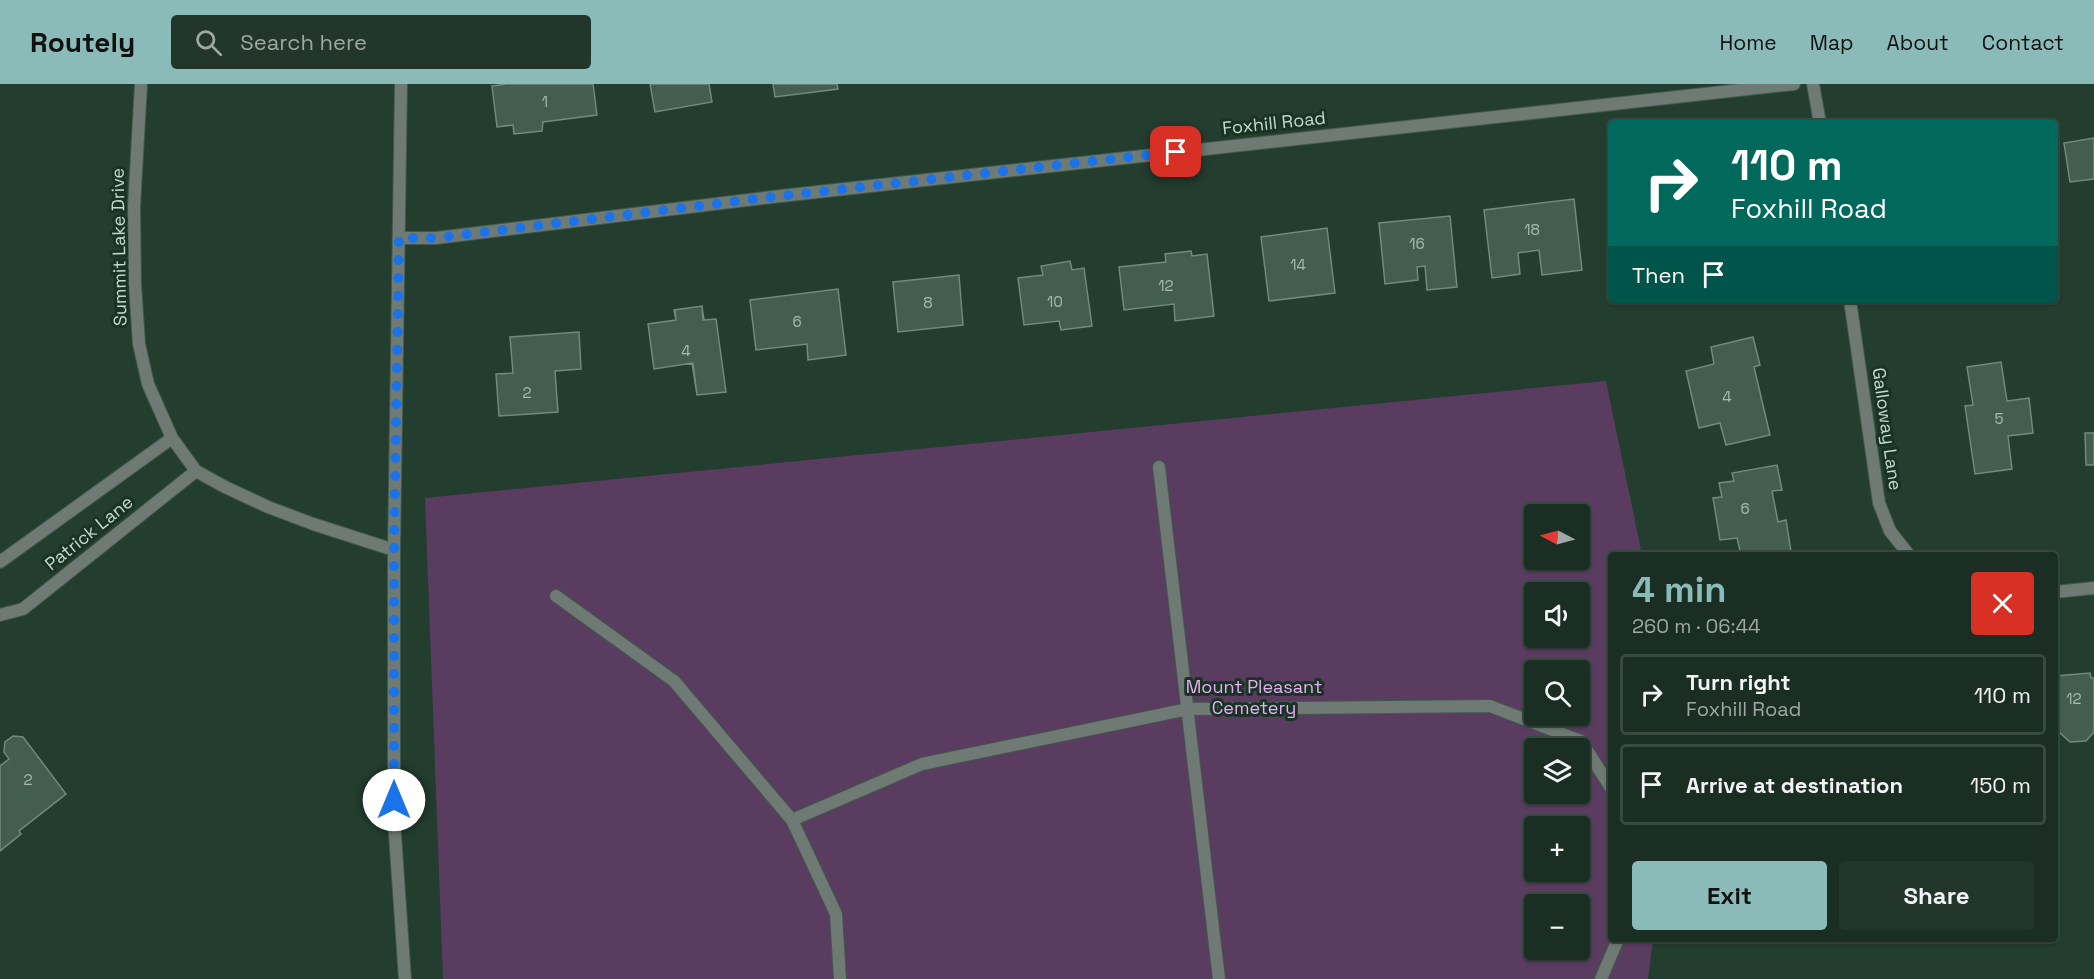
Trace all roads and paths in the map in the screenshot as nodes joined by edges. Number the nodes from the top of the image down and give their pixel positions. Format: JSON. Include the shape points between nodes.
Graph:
{"nodes":[{"id":1,"x":141,"y":84,"type":"edge"},
{"id":2,"x":401,"y":84,"type":"edge"},
{"id":3,"x":1794,"y":84,"type":"edge"},
{"id":4,"x":1813,"y":84,"type":"edge"},
{"id":5,"x":1819,"y":120,"type":"edge"},
{"id":6,"x":399,"y":238,"type":"junction"},
{"id":7,"x":1850,"y":303,"type":"edge"},
{"id":8,"x":172,"y":438,"type":"junction"},
{"id":9,"x":1159,"y":467,"type":"dead end"},
{"id":10,"x":196,"y":471,"type":"junction"},
{"id":11,"x":394,"y":550,"type":"junction"},
{"id":12,"x":1907,"y":552,"type":"edge"},
{"id":13,"x":0,"y":562,"type":"edge"},
{"id":14,"x":2094,"y":588,"type":"edge"},
{"id":15,"x":2058,"y":592,"type":"edge"},
{"id":16,"x":556,"y":596,"type":"dead end"},
{"id":17,"x":0,"y":615,"type":"edge"},
{"id":18,"x":1188,"y":709,"type":"junction"},
{"id":19,"x":1608,"y":783,"type":"edge"},
{"id":20,"x":792,"y":820,"type":"junction"},
{"id":21,"x":1617,"y":942,"type":"edge"},
{"id":22,"x":405,"y":979,"type":"edge"},
{"id":23,"x":840,"y":979,"type":"edge"},
{"id":24,"x":1219,"y":979,"type":"edge"},
{"id":25,"x":1601,"y":979,"type":"edge"}],
"edges":[{"from":1,"to":8,"type":"street","name":"Summit Lake Drive","via":[[134,207],[139,344],[148,384]]},
{"from":2,"to":6,"type":"street"},
{"from":3,"to":6,"type":"street","name":"Foxhill Road","via":[[795,194],[436,238]]},
{"from":4,"to":5,"type":"street"},
{"from":6,"to":11,"type":"street"},
{"from":7,"to":12,"type":"street","name":"Galloway Lane","via":[[1879,503],[1890,531]]},
{"from":8,"to":10,"type":"street","name":"Summit Lake Drive"},
{"from":8,"to":13,"type":"street","name":"Patrick Lane"},
{"from":9,"to":18,"type":"street"},
{"from":10,"to":11,"type":"street","name":"Summit Lake Drive","via":[[268,507]]},
{"from":10,"to":17,"type":"street","name":"Patrick Lane","via":[[22,609]]},
{"from":11,"to":22,"type":"street","via":[[394,820]]},
{"from":14,"to":15,"type":"street"},
{"from":16,"to":20,"type":"street","via":[[674,681]]},
{"from":18,"to":19,"type":"street","via":[[1490,706],[1581,741]]},
{"from":18,"to":20,"type":"street","via":[[922,764]]},
{"from":18,"to":24,"type":"street"},
{"from":20,"to":23,"type":"street","via":[[836,914]]},
{"from":21,"to":25,"type":"street"}]}
